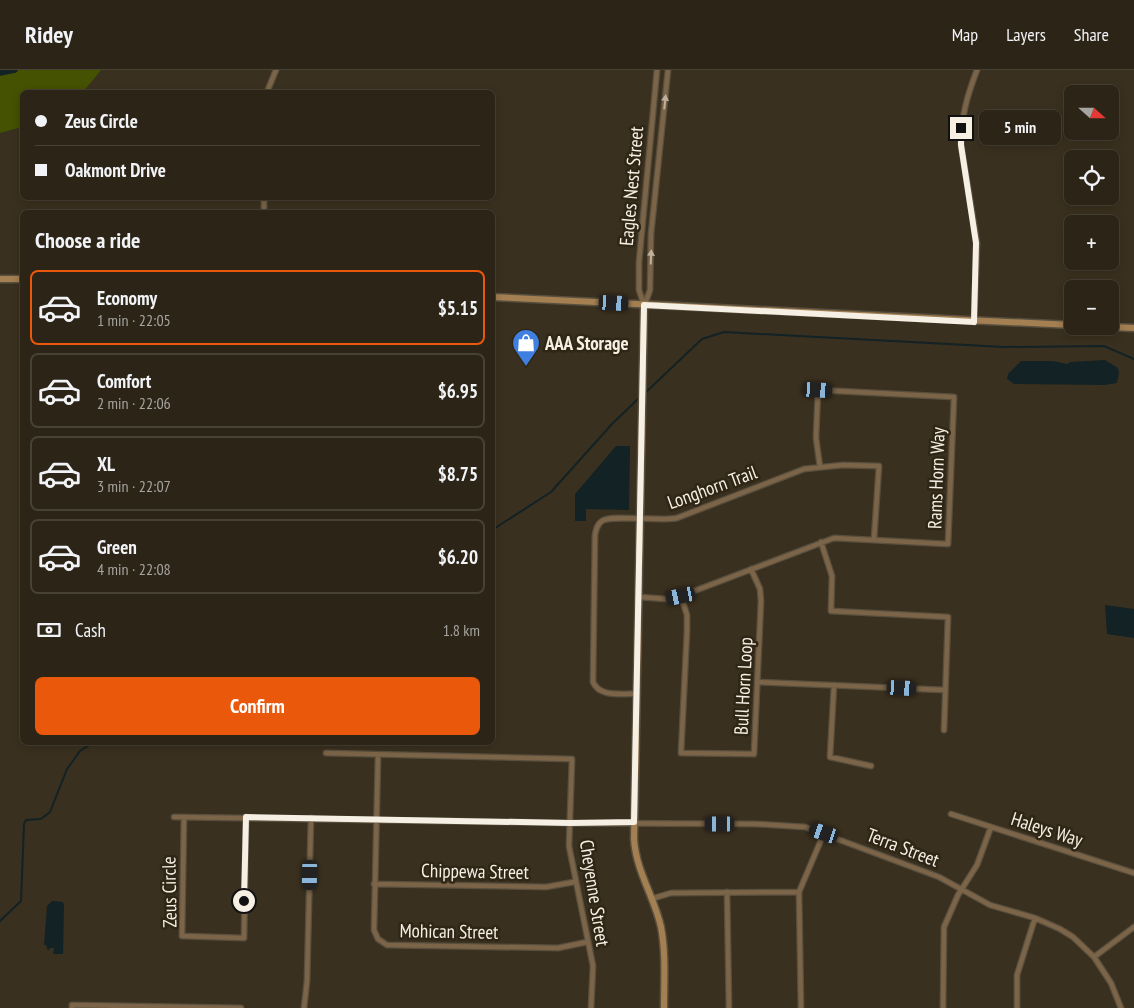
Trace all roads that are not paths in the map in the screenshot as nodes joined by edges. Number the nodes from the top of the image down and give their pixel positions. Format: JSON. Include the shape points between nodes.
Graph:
{"nodes":[{"id":1,"x":276,"y":70,"type":"edge"},
{"id":2,"x":657,"y":70,"type":"edge"},
{"id":3,"x":668,"y":70,"type":"edge"},
{"id":4,"x":977,"y":70,"type":"edge"},
{"id":5,"x":268,"y":90,"type":"edge"},
{"id":6,"x":0,"y":279,"type":"edge"},
{"id":7,"x":20,"y":280,"type":"edge"},
{"id":8,"x":495,"y":297,"type":"edge"},
{"id":9,"x":644,"y":305,"type":"junction"},
{"id":10,"x":974,"y":322,"type":"junction"},
{"id":11,"x":1064,"y":326,"type":"edge"},
{"id":12,"x":1119,"y":327,"type":"edge"},
{"id":13,"x":1134,"y":328,"type":"edge"},
{"id":14,"x":820,"y":467,"type":"junction"},
{"id":15,"x":640,"y":519,"type":"junction"},
{"id":16,"x":874,"y":538,"type":"junction"},
{"id":17,"x":821,"y":542,"type":"junction"},
{"id":18,"x":751,"y":569,"type":"junction"},
{"id":19,"x":681,"y":596,"type":"junction"},
{"id":20,"x":639,"y":597,"type":"junction"},
{"id":21,"x":759,"y":682,"type":"junction"},
{"id":22,"x":834,"y":685,"type":"junction"},
{"id":23,"x":945,"y":690,"type":"junction"},
{"id":24,"x":637,"y":694,"type":"junction"},
{"id":25,"x":944,"y":730,"type":"dead end"},
{"id":26,"x":326,"y":754,"type":"dead end"},
{"id":27,"x":378,"y":756,"type":"junction"},
{"id":28,"x":871,"y":766,"type":"dead end"},
{"id":29,"x":950,"y":814,"type":"dead end"},
{"id":30,"x":174,"y":816,"type":"dead end"},
{"id":31,"x":184,"y":817,"type":"junction"},
{"id":32,"x":246,"y":817,"type":"junction"},
{"id":33,"x":311,"y":818,"type":"junction"},
{"id":34,"x":376,"y":820,"type":"junction"},
{"id":35,"x":634,"y":822,"type":"junction"},
{"id":36,"x":570,"y":823,"type":"junction"},
{"id":37,"x":991,"y":827,"type":"junction"},
{"id":38,"x":824,"y":833,"type":"junction"},
{"id":39,"x":1134,"y":873,"type":"edge"},
{"id":40,"x":574,"y":882,"type":"junction"},
{"id":41,"x":374,"y":884,"type":"junction"},
{"id":42,"x":962,"y":890,"type":"junction"},
{"id":43,"x":727,"y":892,"type":"junction"},
{"id":44,"x":800,"y":892,"type":"junction"},
{"id":45,"x":651,"y":899,"type":"junction"},
{"id":46,"x":1035,"y":918,"type":"junction"},
{"id":47,"x":1134,"y":927,"type":"edge"},
{"id":48,"x":587,"y":942,"type":"junction"},
{"id":49,"x":1094,"y":957,"type":"junction"},
{"id":50,"x":72,"y":1008,"type":"edge"},
{"id":51,"x":241,"y":1008,"type":"edge"},
{"id":52,"x":304,"y":1008,"type":"edge"},
{"id":53,"x":591,"y":1008,"type":"edge"},
{"id":54,"x":664,"y":1008,"type":"edge"},
{"id":55,"x":729,"y":1008,"type":"edge"},
{"id":56,"x":801,"y":1008,"type":"edge"},
{"id":57,"x":943,"y":1008,"type":"edge"},
{"id":58,"x":1017,"y":1008,"type":"edge"},
{"id":59,"x":1122,"y":1008,"type":"edge"}],
"edges":[{"from":1,"to":5,"type":"street"},
{"from":2,"to":9,"type":"street","name":"Eagles Nest Street","via":[[640,255],[639,290]]},
{"from":9,"to":3,"type":"street","name":"Eagles Nest Street","one_way":true,"via":[[650,290],[652,234]]},
{"from":4,"to":10,"type":"street","via":[[962,116],[961,137],[976,243]]},
{"from":6,"to":7,"type":"street"},
{"from":8,"to":9,"type":"street"},
{"from":9,"to":10,"type":"street"},
{"from":9,"to":15,"type":"street","name":"Eagles Nest Street"},
{"from":10,"to":11,"type":"street"},
{"from":12,"to":13,"type":"street"},
{"from":14,"to":15,"type":"street","name":"Longhorn Trail","via":[[804,469],[682,517]]},
{"from":14,"to":16,"type":"street","name":"Longhorn Trail","via":[[879,466]]},
{"from":14,"to":16,"type":"street","name":"Rams Horn Way","via":[[816,438],[818,390],[954,397],[948,544]]},
{"from":15,"to":20,"type":"street","name":"Eagles Nest Street"},
{"from":15,"to":24,"type":"street","name":"Longhorn Trail","via":[[605,520],[598,524],[595,535],[594,682],[600,691],[606,693]]},
{"from":16,"to":17,"type":"street","name":"Rams Horn Way","via":[[834,538]]},
{"from":17,"to":18,"type":"street","name":"Rams Horn Way"},
{"from":17,"to":23,"type":"street","via":[[832,576],[830,611],[948,617]]},
{"from":18,"to":19,"type":"street","name":"Rams Horn Way"},
{"from":18,"to":21,"type":"street","name":"Bull Horn Loop","via":[[760,589],[761,601]]},
{"from":19,"to":20,"type":"street","name":"Rams Horn Way","via":[[666,599]]},
{"from":19,"to":21,"type":"street","name":"Bull Horn Loop","via":[[687,623],[681,753],[754,754]]},
{"from":20,"to":24,"type":"street","name":"Eagles Nest Street"},
{"from":21,"to":22,"type":"street"},
{"from":22,"to":23,"type":"street"},
{"from":22,"to":28,"type":"street","via":[[830,756]]},
{"from":23,"to":25,"type":"street"},
{"from":24,"to":35,"type":"street","name":"Eagles Nest Street"},
{"from":26,"to":27,"type":"street","name":"Cheyenne Street"},
{"from":27,"to":34,"type":"street","name":"Mohican Street"},
{"from":27,"to":36,"type":"street","name":"Cheyenne Street","via":[[572,759]]},
{"from":29,"to":37,"type":"street","name":"Haleys Way"},
{"from":30,"to":31,"type":"street","name":"Terra Street"},
{"from":31,"to":32,"type":"street","name":"Terra Street"},
{"from":31,"to":32,"type":"street","name":"Zeus Circle","via":[[182,936],[244,938]]},
{"from":32,"to":33,"type":"street","name":"Terra Street"},
{"from":33,"to":34,"type":"street","name":"Terra Street"},
{"from":33,"to":52,"type":"street"},
{"from":34,"to":36,"type":"street","name":"Terra Street"},
{"from":34,"to":41,"type":"street","name":"Mohican Street"},
{"from":35,"to":36,"type":"street","name":"Terra Street"},
{"from":35,"to":38,"type":"street","name":"Terra Street","via":[[780,825],[805,827]]},
{"from":35,"to":45,"type":"street","name":"Eagles Nest Street","via":[[636,858]]},
{"from":36,"to":40,"type":"street","name":"Cheyenne Street","via":[[569,846]]},
{"from":37,"to":39,"type":"street","name":"Haleys Way"},
{"from":37,"to":42,"type":"street","via":[[977,865]]},
{"from":38,"to":42,"type":"street","name":"Terra Street","via":[[939,877]]},
{"from":38,"to":44,"type":"street"},
{"from":40,"to":41,"type":"street","name":"Chippewa Street","via":[[546,887]]},
{"from":40,"to":48,"type":"street","name":"Cheyenne Street"},
{"from":41,"to":48,"type":"street","name":"Mohican Street","via":[[374,935],[387,945],[558,948]]},
{"from":42,"to":46,"type":"street","name":"Terra Street","via":[[990,904]]},
{"from":42,"to":57,"type":"street","via":[[944,927]]},
{"from":43,"to":44,"type":"street"},
{"from":43,"to":45,"type":"street","via":[[670,893]]},
{"from":43,"to":55,"type":"street"},
{"from":44,"to":56,"type":"street"},
{"from":45,"to":54,"type":"street","name":"Eagles Nest Street","via":[[663,939]]},
{"from":46,"to":49,"type":"street","name":"Terra Street","via":[[1073,937]]},
{"from":46,"to":58,"type":"street","via":[[1017,975]]},
{"from":47,"to":49,"type":"street"},
{"from":48,"to":53,"type":"street","name":"Cheyenne Street","via":[[593,966]]},
{"from":49,"to":59,"type":"street","name":"Terra Street"},
{"from":50,"to":51,"type":"street","via":[[72,1005]]}]}
